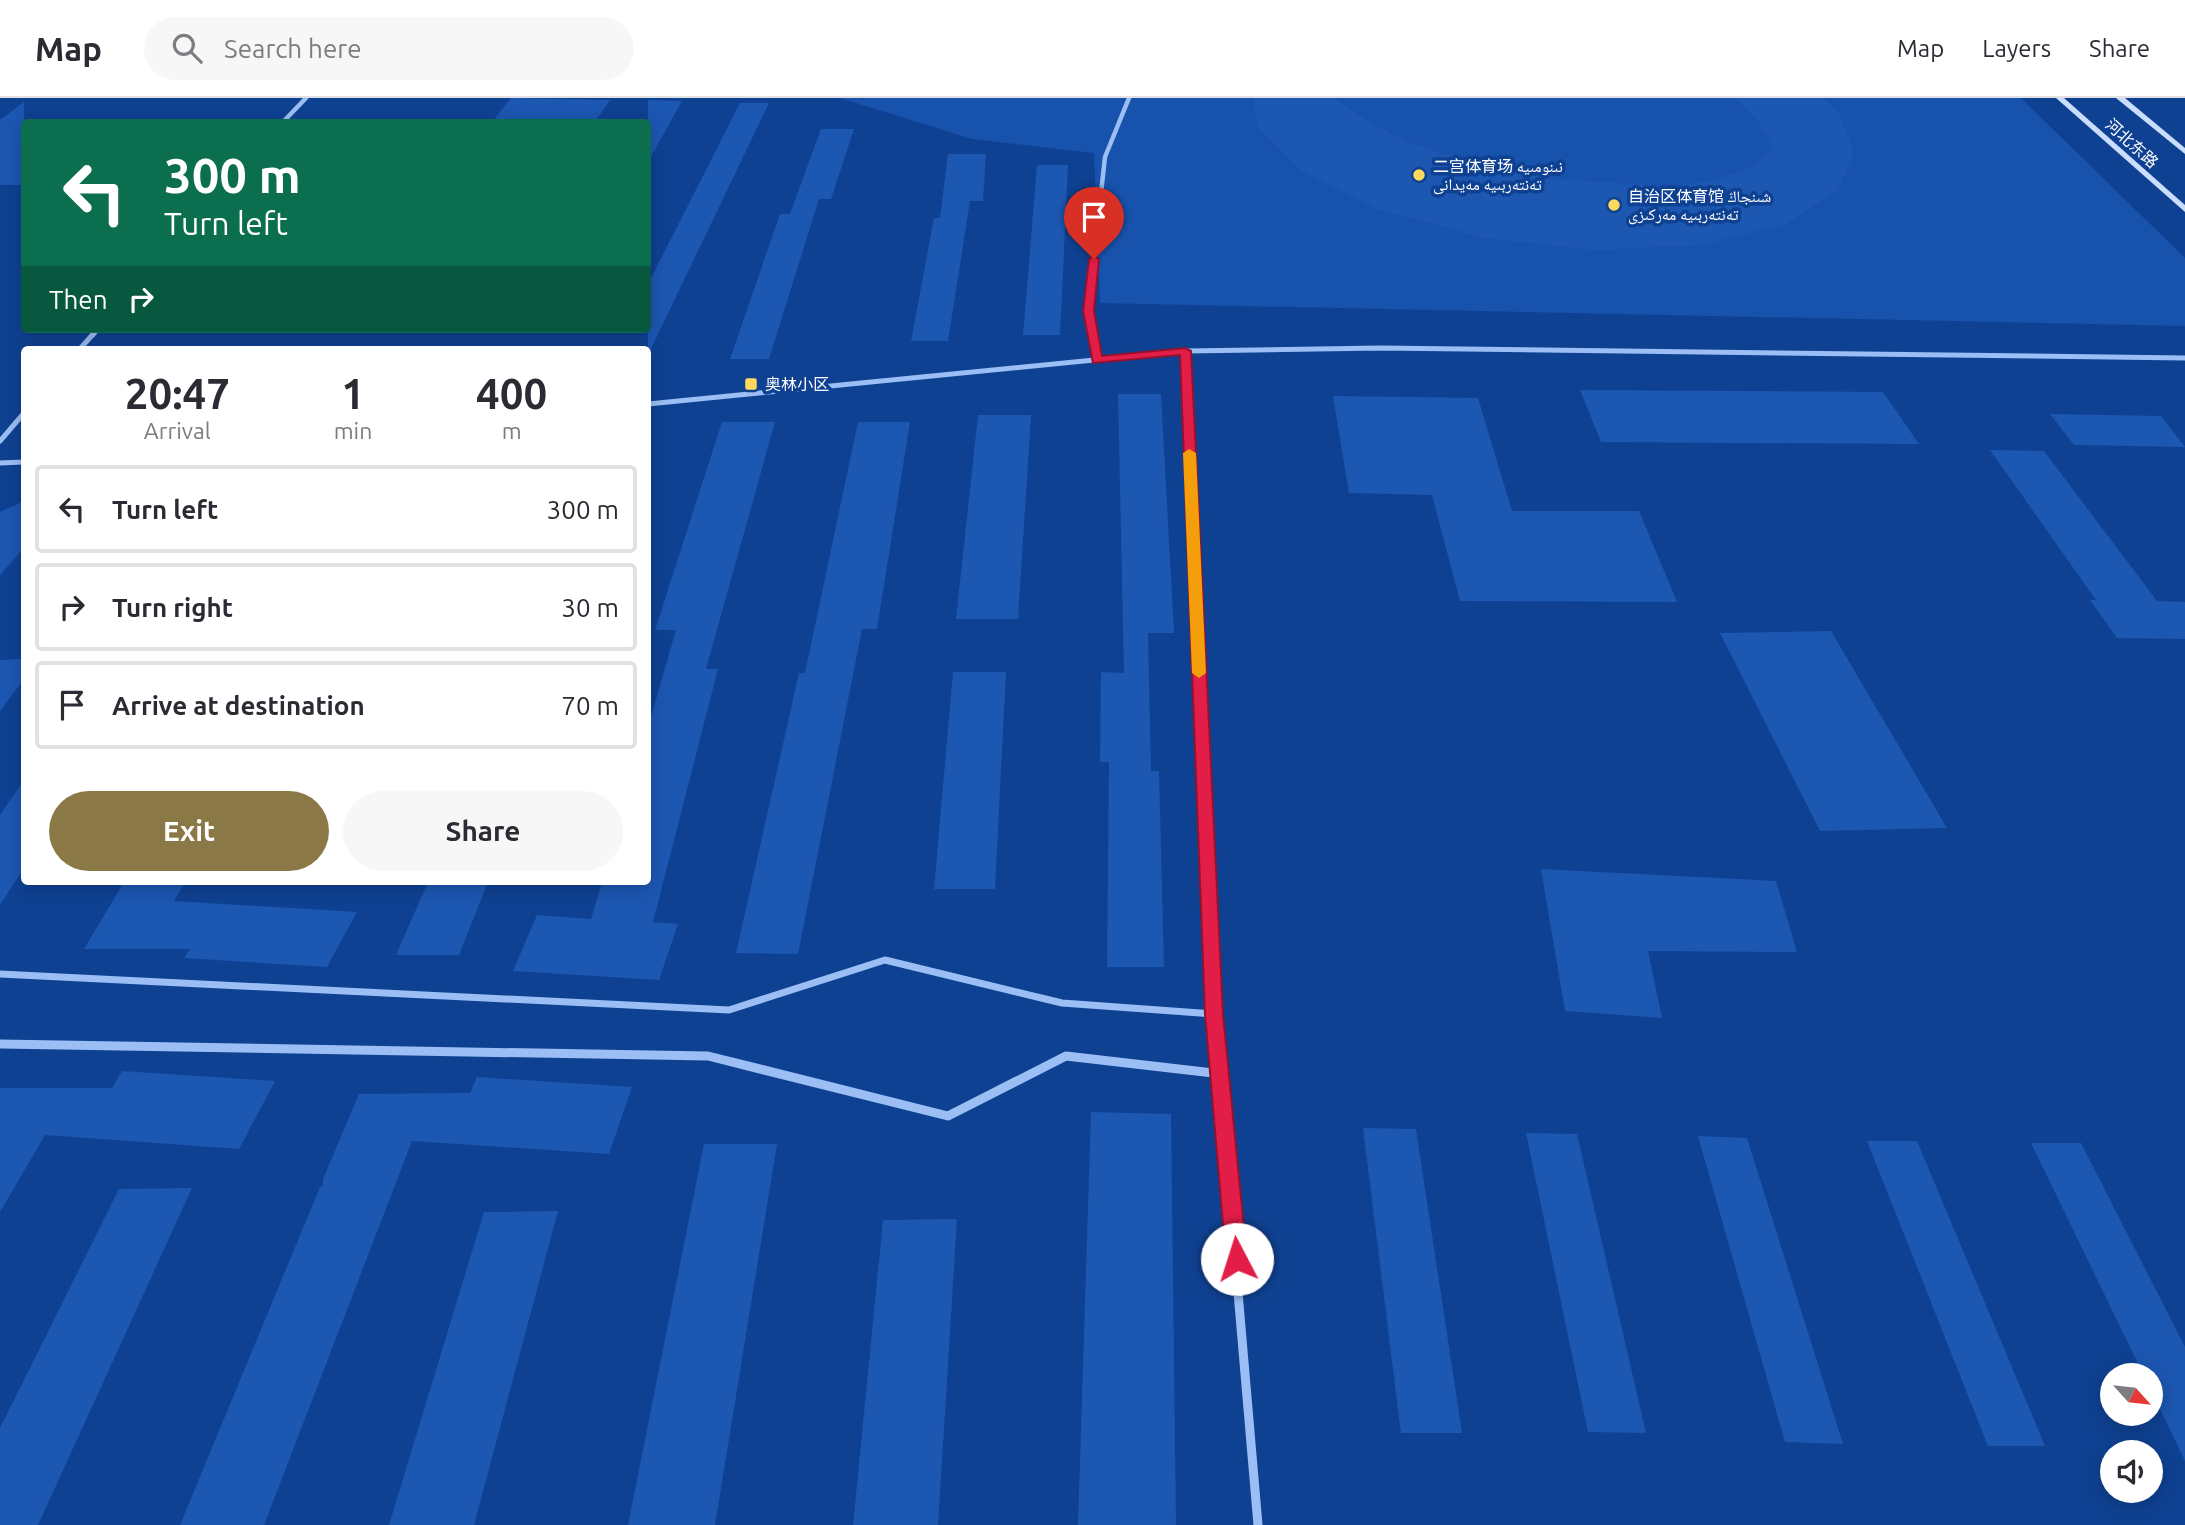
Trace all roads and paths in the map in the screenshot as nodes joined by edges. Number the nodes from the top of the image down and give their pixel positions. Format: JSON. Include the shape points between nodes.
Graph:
{"nodes":[{"id":1,"x":306,"y":98,"type":"edge"},
{"id":2,"x":1129,"y":98,"type":"edge"},
{"id":3,"x":2060,"y":98,"type":"edge"},
{"id":4,"x":2120,"y":98,"type":"edge"},
{"id":5,"x":286,"y":119,"type":"edge"},
{"id":6,"x":2185,"y":152,"type":"edge"},
{"id":7,"x":2185,"y":209,"type":"edge"},
{"id":8,"x":94,"y":333,"type":"edge"},
{"id":9,"x":83,"y":346,"type":"edge"},
{"id":10,"x":1185,"y":351,"type":"junction"},
{"id":11,"x":2185,"y":358,"type":"edge"},
{"id":12,"x":1097,"y":360,"type":"junction"},
{"id":13,"x":651,"y":404,"type":"edge"},
{"id":14,"x":21,"y":416,"type":"edge"},
{"id":15,"x":0,"y":441,"type":"edge"},
{"id":16,"x":21,"y":462,"type":"edge"},
{"id":17,"x":0,"y":463,"type":"edge"},
{"id":18,"x":0,"y":974,"type":"edge"},
{"id":19,"x":1214,"y":1014,"type":"junction"},
{"id":20,"x":0,"y":1044,"type":"edge"},
{"id":21,"x":1222,"y":1074,"type":"junction"},
{"id":22,"x":1258,"y":1525,"type":"edge"}],
"edges":[{"from":1,"to":5,"type":"street"},
{"from":2,"to":12,"type":"street","via":[[1105,157],[1088,311]]},
{"from":3,"to":7,"type":"main road","name":"河北东路"},
{"from":4,"to":6,"type":"main road"},
{"from":8,"to":9,"type":"street"},
{"from":10,"to":11,"type":"street","via":[[1380,348]]},
{"from":10,"to":12,"type":"street"},
{"from":10,"to":19,"type":"street"},
{"from":12,"to":13,"type":"street"},
{"from":14,"to":15,"type":"street"},
{"from":16,"to":17,"type":"street"},
{"from":18,"to":19,"type":"street","via":[[729,1010],[885,960],[1062,1003]]},
{"from":19,"to":21,"type":"street"},
{"from":20,"to":21,"type":"street","via":[[708,1056],[948,1116],[1066,1056]]},
{"from":21,"to":22,"type":"street"}]}
